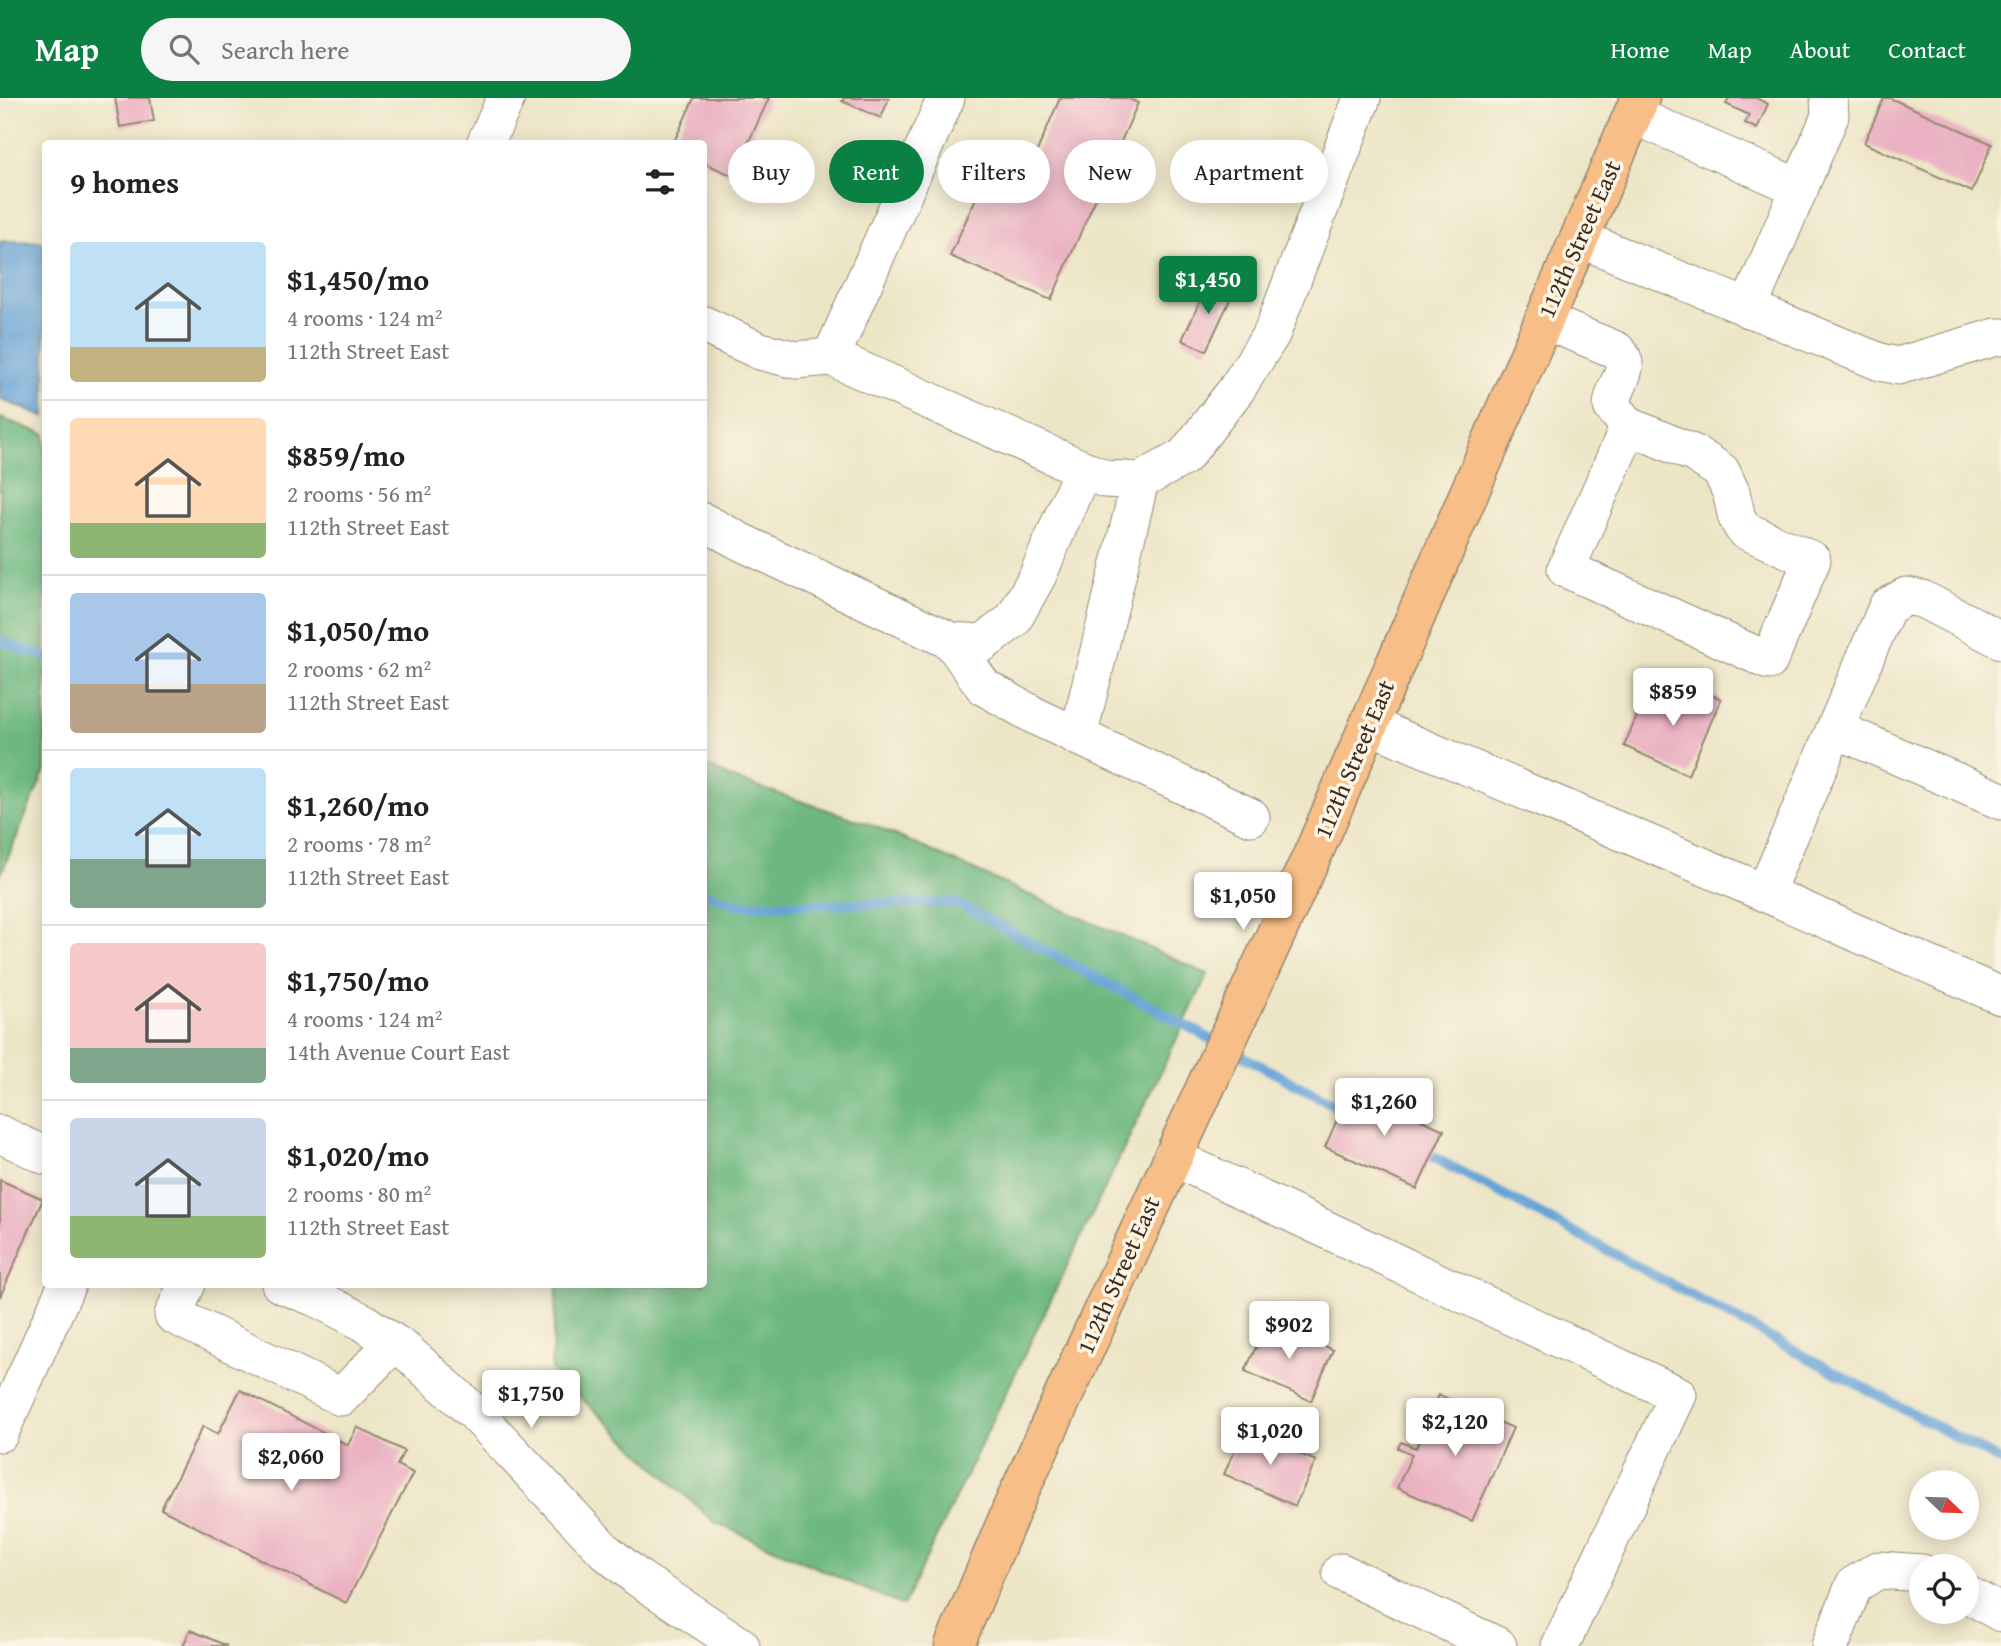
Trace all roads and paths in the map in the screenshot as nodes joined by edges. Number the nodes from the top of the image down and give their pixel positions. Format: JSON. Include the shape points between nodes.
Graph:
{"nodes":[{"id":1,"x":506,"y":98,"type":"edge"},
{"id":2,"x":946,"y":98,"type":"edge"},
{"id":3,"x":1363,"y":98,"type":"edge"},
{"id":4,"x":1829,"y":98,"type":"edge"},
{"id":5,"x":1636,"y":107,"type":"edge"},
{"id":6,"x":487,"y":140,"type":"edge"},
{"id":7,"x":1800,"y":188,"type":"junction"},
{"id":8,"x":1580,"y":239,"type":"junction"},
{"id":9,"x":1748,"y":309,"type":"junction"},
{"id":10,"x":1543,"y":320,"type":"junction"},
{"id":11,"x":707,"y":327,"type":"edge"},
{"id":12,"x":2001,"y":337,"type":"edge"},
{"id":13,"x":831,"y":357,"type":"junction"},
{"id":14,"x":1629,"y":426,"type":"junction"},
{"id":15,"x":1083,"y":469,"type":"junction"},
{"id":16,"x":1140,"y":481,"type":"junction"},
{"id":17,"x":707,"y":524,"type":"edge"},
{"id":18,"x":2001,"y":640,"type":"edge"},
{"id":19,"x":951,"y":641,"type":"junction"},
{"id":20,"x":1369,"y":725,"type":"junction"},
{"id":21,"x":1835,"y":729,"type":"junction"},
{"id":22,"x":1078,"y":737,"type":"junction"},
{"id":23,"x":2001,"y":802,"type":"edge"},
{"id":24,"x":1251,"y":817,"type":"dead end"},
{"id":25,"x":1765,"y":893,"type":"junction"},
{"id":26,"x":2001,"y":996,"type":"edge"},
{"id":27,"x":0,"y":1134,"type":"edge"},
{"id":28,"x":42,"y":1154,"type":"edge"},
{"id":29,"x":1172,"y":1157,"type":"junction"},
{"id":30,"x":65,"y":1288,"type":"edge"},
{"id":31,"x":291,"y":1288,"type":"edge"},
{"id":32,"x":180,"y":1300,"type":"edge"},
{"id":33,"x":394,"y":1343,"type":"junction"},
{"id":34,"x":0,"y":1433,"type":"edge"},
{"id":35,"x":1341,"y":1572,"type":"dead end"},
{"id":36,"x":1909,"y":1572,"type":"edge"},
{"id":37,"x":1979,"y":1601,"type":"edge"},
{"id":38,"x":2001,"y":1613,"type":"edge"},
{"id":39,"x":741,"y":1646,"type":"edge"},
{"id":40,"x":954,"y":1646,"type":"edge"},
{"id":41,"x":1497,"y":1646,"type":"edge"},
{"id":42,"x":1560,"y":1646,"type":"edge"},
{"id":43,"x":1830,"y":1646,"type":"edge"}],
"edges":[{"from":1,"to":6,"type":"street"},
{"from":2,"to":13,"type":"street"},
{"from":3,"to":16,"type":"street","via":[[1272,333],[1236,390],[1184,457]]},
{"from":4,"to":7,"type":"street","via":[[1830,116]]},
{"from":5,"to":7,"type":"street"},
{"from":5,"to":8,"type":"main road","name":"112th Street East"},
{"from":7,"to":9,"type":"street"},
{"from":8,"to":9,"type":"street"},
{"from":8,"to":10,"type":"main road","name":"112th Street East"},
{"from":9,"to":12,"type":"street","via":[[1898,366]]},
{"from":10,"to":14,"type":"street","via":[[1624,357],[1612,406]]},
{"from":10,"to":20,"type":"main road","name":"112th Street East"},
{"from":11,"to":13,"type":"street","via":[[760,351],[796,360]]},
{"from":13,"to":15,"type":"street"},
{"from":14,"to":14,"type":"street","via":[[1566,569],[1769,661],[1812,560],[1744,530],[1721,471],[1695,454]]},
{"from":15,"to":16,"type":"street","via":[[1105,479]]},
{"from":15,"to":19,"type":"street","via":[[1038,575],[1013,620],[983,643]]},
{"from":16,"to":22,"type":"street"},
{"from":17,"to":19,"type":"street"},
{"from":18,"to":21,"type":"street","via":[[1922,599],[1906,597],[1888,607]]},
{"from":19,"to":22,"type":"street","via":[[984,687]]},
{"from":20,"to":25,"type":"street"},
{"from":20,"to":29,"type":"main road","name":"112th Street East"},
{"from":21,"to":23,"type":"street"},
{"from":21,"to":25,"type":"street"},
{"from":22,"to":24,"type":"street"},
{"from":25,"to":26,"type":"street"},
{"from":27,"to":28,"type":"street"},
{"from":29,"to":40,"type":"main road","name":"112th Street East"},
{"from":29,"to":42,"type":"street","via":[[1678,1395]]},
{"from":30,"to":34,"type":"street"},
{"from":31,"to":33,"type":"street","via":[[363,1322]]},
{"from":32,"to":33,"type":"street","via":[[341,1397]]},
{"from":33,"to":39,"type":"street","via":[[476,1414],[606,1552]]},
{"from":35,"to":41,"type":"street"},
{"from":36,"to":43,"type":"street","via":[[1878,1570],[1854,1585]]},
{"from":37,"to":38,"type":"street"}]}
